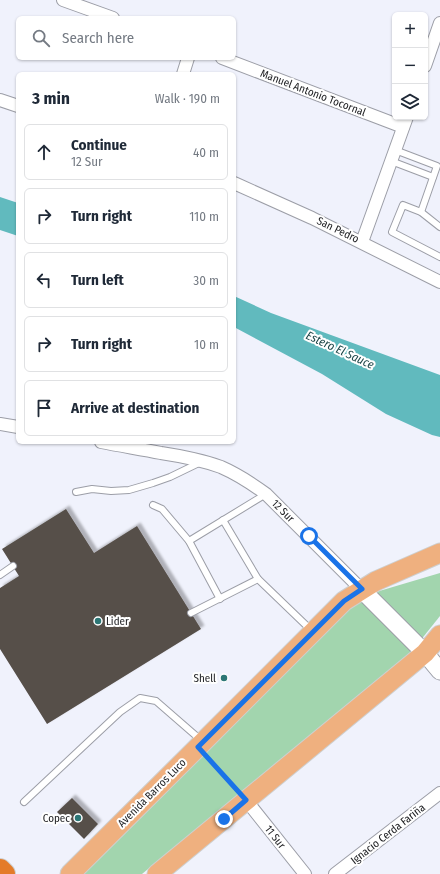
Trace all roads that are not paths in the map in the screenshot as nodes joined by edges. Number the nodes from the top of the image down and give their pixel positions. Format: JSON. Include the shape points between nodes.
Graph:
{"nodes":[{"id":1,"x":63,"y":0,"type":"edge"},
{"id":2,"x":107,"y":16,"type":"edge"},
{"id":3,"x":440,"y":26,"type":"edge"},
{"id":4,"x":428,"y":58,"type":"edge"},
{"id":5,"x":187,"y":60,"type":"edge"},
{"id":6,"x":228,"y":60,"type":"edge"},
{"id":7,"x":184,"y":72,"type":"edge"},
{"id":8,"x":0,"y":100,"type":"edge"},
{"id":9,"x":16,"y":105,"type":"edge"},
{"id":10,"x":405,"y":122,"type":"edge"},
{"id":11,"x":393,"y":156,"type":"junction"},
{"id":12,"x":433,"y":177,"type":"junction"},
{"id":13,"x":236,"y":184,"type":"edge"},
{"id":14,"x":421,"y":212,"type":"junction"},
{"id":15,"x":440,"y":227,"type":"edge"},
{"id":16,"x":362,"y":242,"type":"junction"},
{"id":17,"x":440,"y":257,"type":"edge"},
{"id":18,"x":440,"y":282,"type":"edge"},
{"id":19,"x":0,"y":424,"type":"edge"},
{"id":20,"x":16,"y":427,"type":"edge"},
{"id":21,"x":112,"y":444,"type":"edge"},
{"id":22,"x":202,"y":461,"type":"junction"},
{"id":23,"x":76,"y":492,"type":"dead end"},
{"id":24,"x":266,"y":494,"type":"junction"},
{"id":25,"x":153,"y":505,"type":"dead end"},
{"id":26,"x":223,"y":520,"type":"junction"},
{"id":27,"x":189,"y":541,"type":"junction"},
{"id":28,"x":440,"y":553,"type":"edge"},
{"id":29,"x":13,"y":566,"type":"dead end"},
{"id":30,"x":0,"y":575,"type":"edge"},
{"id":31,"x":258,"y":579,"type":"junction"},
{"id":32,"x":362,"y":589,"type":"junction"},
{"id":33,"x":220,"y":599,"type":"junction"},
{"id":34,"x":191,"y":613,"type":"dead end"},
{"id":35,"x":313,"y":632,"type":"junction"},
{"id":36,"x":440,"y":635,"type":"edge"},
{"id":37,"x":425,"y":653,"type":"junction"},
{"id":38,"x":440,"y":671,"type":"edge"},
{"id":39,"x":201,"y":744,"type":"junction"},
{"id":40,"x":440,"y":793,"type":"edge"},
{"id":41,"x":246,"y":800,"type":"junction"},
{"id":42,"x":24,"y":802,"type":"dead end"},
{"id":43,"x":0,"y":870,"type":"edge"},
{"id":44,"x":4,"y":874,"type":"edge"},
{"id":45,"x":70,"y":874,"type":"edge"},
{"id":46,"x":157,"y":874,"type":"edge"},
{"id":47,"x":305,"y":874,"type":"edge"},
{"id":48,"x":335,"y":874,"type":"edge"}],
"edges":[{"from":1,"to":2,"type":"street"},
{"from":3,"to":4,"type":"street"},
{"from":5,"to":7,"type":"street"},
{"from":6,"to":10,"type":"street","name":"Manuel Antonio Tocornal"},
{"from":8,"to":9,"type":"street"},
{"from":10,"to":11,"type":"street"},
{"from":11,"to":12,"type":"lane"},
{"from":11,"to":12,"type":"lane","via":[[437,166]]},
{"from":11,"to":16,"type":"street"},
{"from":12,"to":14,"type":"lane"},
{"from":13,"to":16,"type":"street","name":"San Pedro"},
{"from":14,"to":15,"type":"lane"},
{"from":14,"to":17,"type":"lane","via":[[403,204],[392,232]]},
{"from":16,"to":18,"type":"street","name":"San Pedro"},
{"from":19,"to":20,"type":"street"},
{"from":21,"to":22,"type":"street","name":"12 Sur"},
{"from":22,"to":23,"type":"lane","via":[[170,477],[129,490],[92,489]]},
{"from":22,"to":24,"type":"street","name":"12 Sur","via":[[236,474]]},
{"from":24,"to":26,"type":"lane"},
{"from":24,"to":32,"type":"street","name":"12 Sur"},
{"from":25,"to":27,"type":"lane","via":[[162,509]]},
{"from":26,"to":27,"type":"lane"},
{"from":26,"to":31,"type":"lane"},
{"from":27,"to":33,"type":"lane"},
{"from":28,"to":32,"type":"main road","name":"Avenida Barros Luco","via":[[376,580]]},
{"from":29,"to":30,"type":"lane"},
{"from":31,"to":33,"type":"lane"},
{"from":31,"to":35,"type":"lane"},
{"from":32,"to":35,"type":"main road","name":"Avenida Barros Luco","via":[[344,601]]},
{"from":32,"to":37,"type":"street","name":"12 Sur"},
{"from":33,"to":34,"type":"lane"},
{"from":35,"to":39,"type":"main road","name":"Avenida Barros Luco"},
{"from":36,"to":37,"type":"main road"},
{"from":37,"to":38,"type":"street","name":"12 Sur"},
{"from":37,"to":41,"type":"main road"},
{"from":39,"to":42,"type":"lane","via":[[156,700],[140,698],[120,712]]},
{"from":39,"to":45,"type":"main road","name":"Avenida Barros Luco"},
{"from":40,"to":48,"type":"street","name":"Ignacio Cerda Fariña"},
{"from":41,"to":46,"type":"main road"},
{"from":41,"to":47,"type":"street","name":"11 Sur"},
{"from":43,"to":44,"type":"highway"}]}
